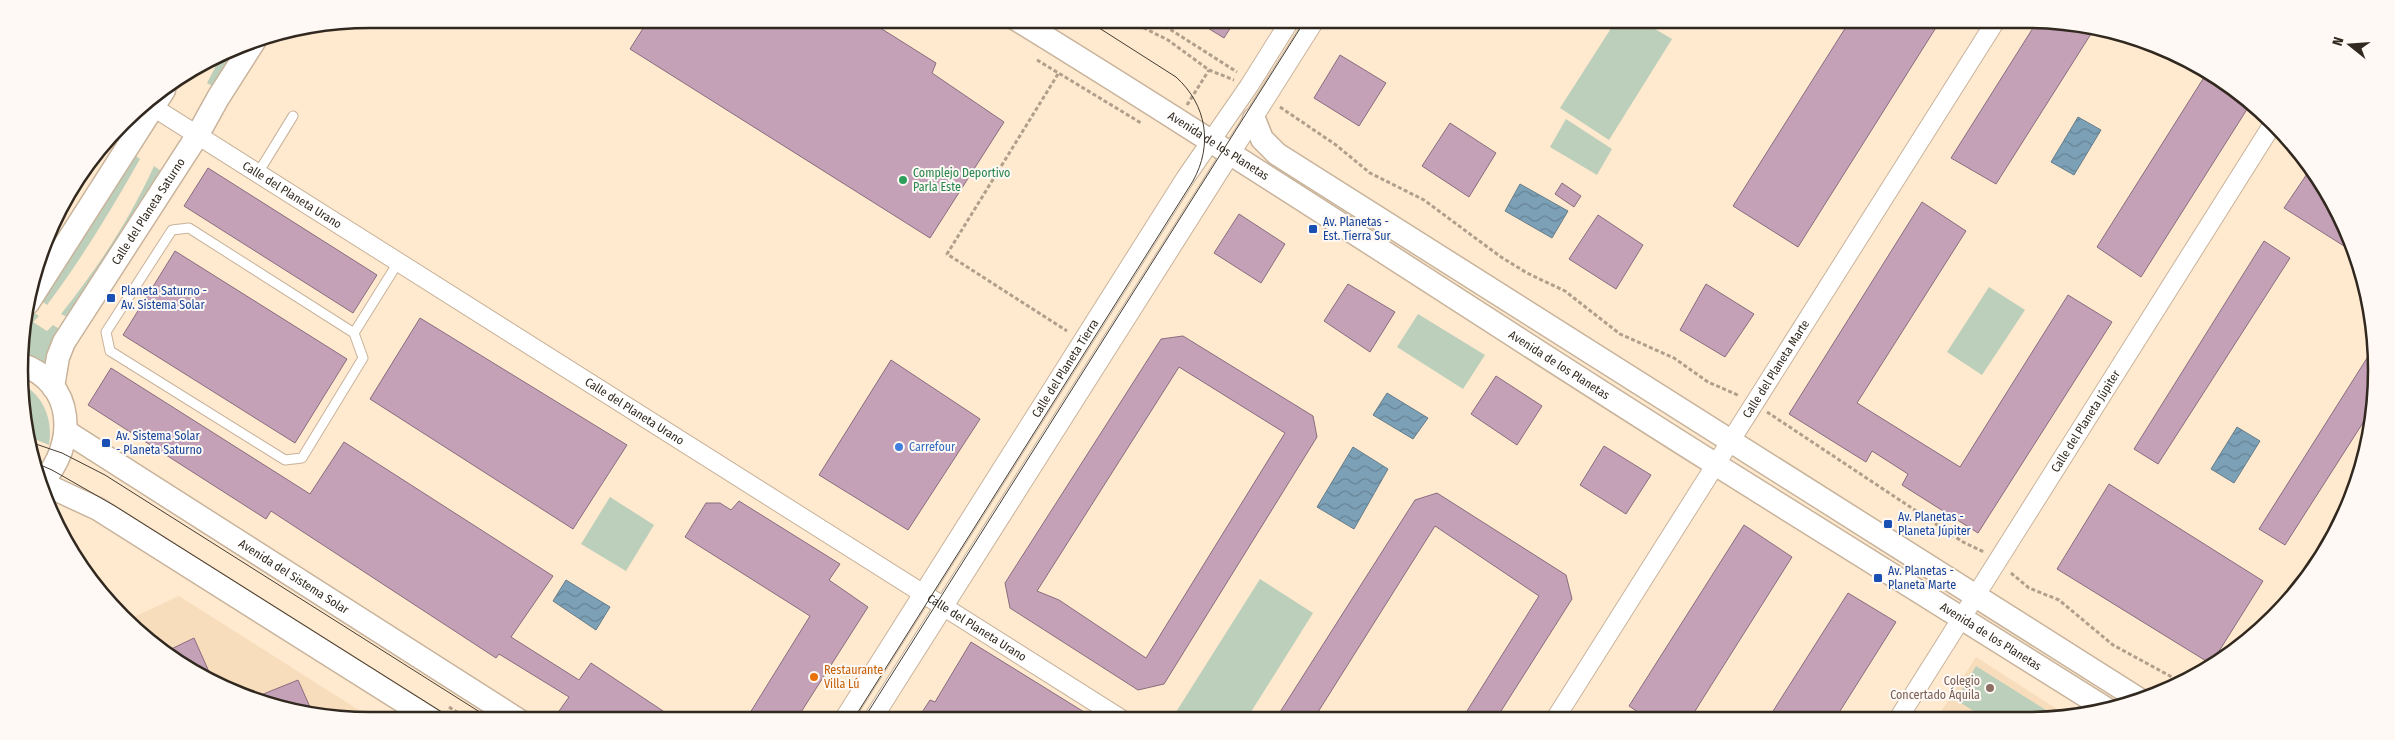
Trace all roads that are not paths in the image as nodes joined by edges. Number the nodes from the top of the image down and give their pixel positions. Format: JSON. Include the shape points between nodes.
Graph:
{"nodes":[{"id":1,"x":1031,"y":28,"type":"edge"},
{"id":2,"x":1285,"y":28,"type":"edge"},
{"id":3,"x":1310,"y":28,"type":"edge"},
{"id":4,"x":1992,"y":28,"type":"edge"},
{"id":5,"x":248,"y":50,"type":"edge"},
{"id":6,"x":156,"y":102,"type":"edge"},
{"id":7,"x":149,"y":108,"type":"edge"},
{"id":8,"x":293,"y":116,"type":"dead end"},
{"id":9,"x":1254,"y":119,"type":"junction"},
{"id":10,"x":2269,"y":130,"type":"edge"},
{"id":11,"x":197,"y":136,"type":"junction"},
{"id":12,"x":1211,"y":141,"type":"junction"},
{"id":13,"x":1231,"y":155,"type":"junction"},
{"id":14,"x":258,"y":173,"type":"junction"},
{"id":15,"x":399,"y":261,"type":"junction"},
{"id":16,"x":37,"y":288,"type":"edge"},
{"id":17,"x":354,"y":333,"type":"junction"},
{"id":18,"x":28,"y":368,"type":"edge"},
{"id":19,"x":53,"y":386,"type":"junction"},
{"id":20,"x":67,"y":432,"type":"junction"},
{"id":21,"x":1730,"y":440,"type":"junction"},
{"id":22,"x":1715,"y":464,"type":"junction"},
{"id":23,"x":45,"y":477,"type":"edge"},
{"id":24,"x":48,"y":486,"type":"edge"},
{"id":25,"x":923,"y":595,"type":"junction"},
{"id":26,"x":1975,"y":595,"type":"junction"},
{"id":27,"x":944,"y":608,"type":"junction"},
{"id":28,"x":1962,"y":617,"type":"junction"},
{"id":29,"x":2132,"y":695,"type":"edge"},
{"id":30,"x":2099,"y":704,"type":"edge"},
{"id":31,"x":420,"y":712,"type":"edge"},
{"id":32,"x":506,"y":712,"type":"edge"},
{"id":33,"x":848,"y":712,"type":"edge"},
{"id":34,"x":877,"y":712,"type":"edge"},
{"id":35,"x":1111,"y":712,"type":"edge"},
{"id":36,"x":1559,"y":712,"type":"edge"},
{"id":37,"x":1902,"y":712,"type":"edge"}],
"edges":[{"from":1,"to":12,"type":"street","name":"Avenida de los Planetas"},
{"from":2,"to":12,"type":"street","name":"Calle del Planeta Tierra"},
{"from":3,"to":9,"type":"street","name":"Calle del Planeta Tierra"},
{"from":4,"to":21,"type":"street","name":"Calle del Planeta Marte"},
{"from":5,"to":11,"type":"street","name":"Calle del Planeta Saturno"},
{"from":6,"to":11,"type":"street","name":"Calle del Planeta Urano"},
{"from":7,"to":16,"type":"street"},
{"from":8,"to":14,"type":"lane"},
{"from":9,"to":13,"type":"street","name":"Calle del Planeta Tierra"},
{"from":9,"to":21,"type":"street","name":"Avenida de los Planetas","via":[[1262,139],[1277,154]]},
{"from":10,"to":26,"type":"street","name":"Calle del Planeta Júpiter"},
{"from":11,"to":14,"type":"street","name":"Calle del Planeta Urano"},
{"from":11,"to":19,"type":"street","name":"Calle del Planeta Saturno","via":[[64,342]]},
{"from":12,"to":13,"type":"street","name":"Avenida de los Planetas"},
{"from":12,"to":25,"type":"street","name":"Calle del Planeta Tierra"},
{"from":13,"to":22,"type":"street","name":"Avenida de los Planetas"},
{"from":13,"to":27,"type":"street","name":"Calle del Planeta Tierra"},
{"from":14,"to":15,"type":"street","name":"Calle del Planeta Urano"},
{"from":15,"to":17,"type":"lane"},
{"from":15,"to":25,"type":"street","name":"Calle del Planeta Urano"},
{"from":17,"to":17,"type":"lane","via":[[363,358],[302,458],[284,460],[110,351],[106,332],[172,230],[189,228]]},
{"from":18,"to":19,"type":"street"},
{"from":19,"to":20,"type":"street","via":[[66,415]]},
{"from":20,"to":23,"type":"street","via":[[62,454]]},
{"from":20,"to":32,"type":"street","name":"Avenida del Sistema Solar"},
{"from":21,"to":22,"type":"street","name":"Calle del Planeta Marte"},
{"from":21,"to":26,"type":"street","name":"Avenida de los Planetas"},
{"from":22,"to":28,"type":"street","name":"Avenida de los Planetas"},
{"from":22,"to":36,"type":"street","name":"Calle del Planeta Marte"},
{"from":24,"to":31,"type":"street","via":[[98,509]]},
{"from":25,"to":27,"type":"street","name":"Calle del Planeta Urano"},
{"from":25,"to":33,"type":"street","name":"Calle del Planeta Tierra"},
{"from":26,"to":28,"type":"street","name":"Calle del Planeta Júpiter"},
{"from":26,"to":29,"type":"street","name":"Avenida de los Planetas"},
{"from":27,"to":34,"type":"street","name":"Calle del Planeta Tierra"},
{"from":27,"to":35,"type":"street","name":"Calle del Planeta Urano"},
{"from":28,"to":30,"type":"street","name":"Avenida de los Planetas"},
{"from":28,"to":37,"type":"street","name":"Calle del Planeta Júpiter"}]}
